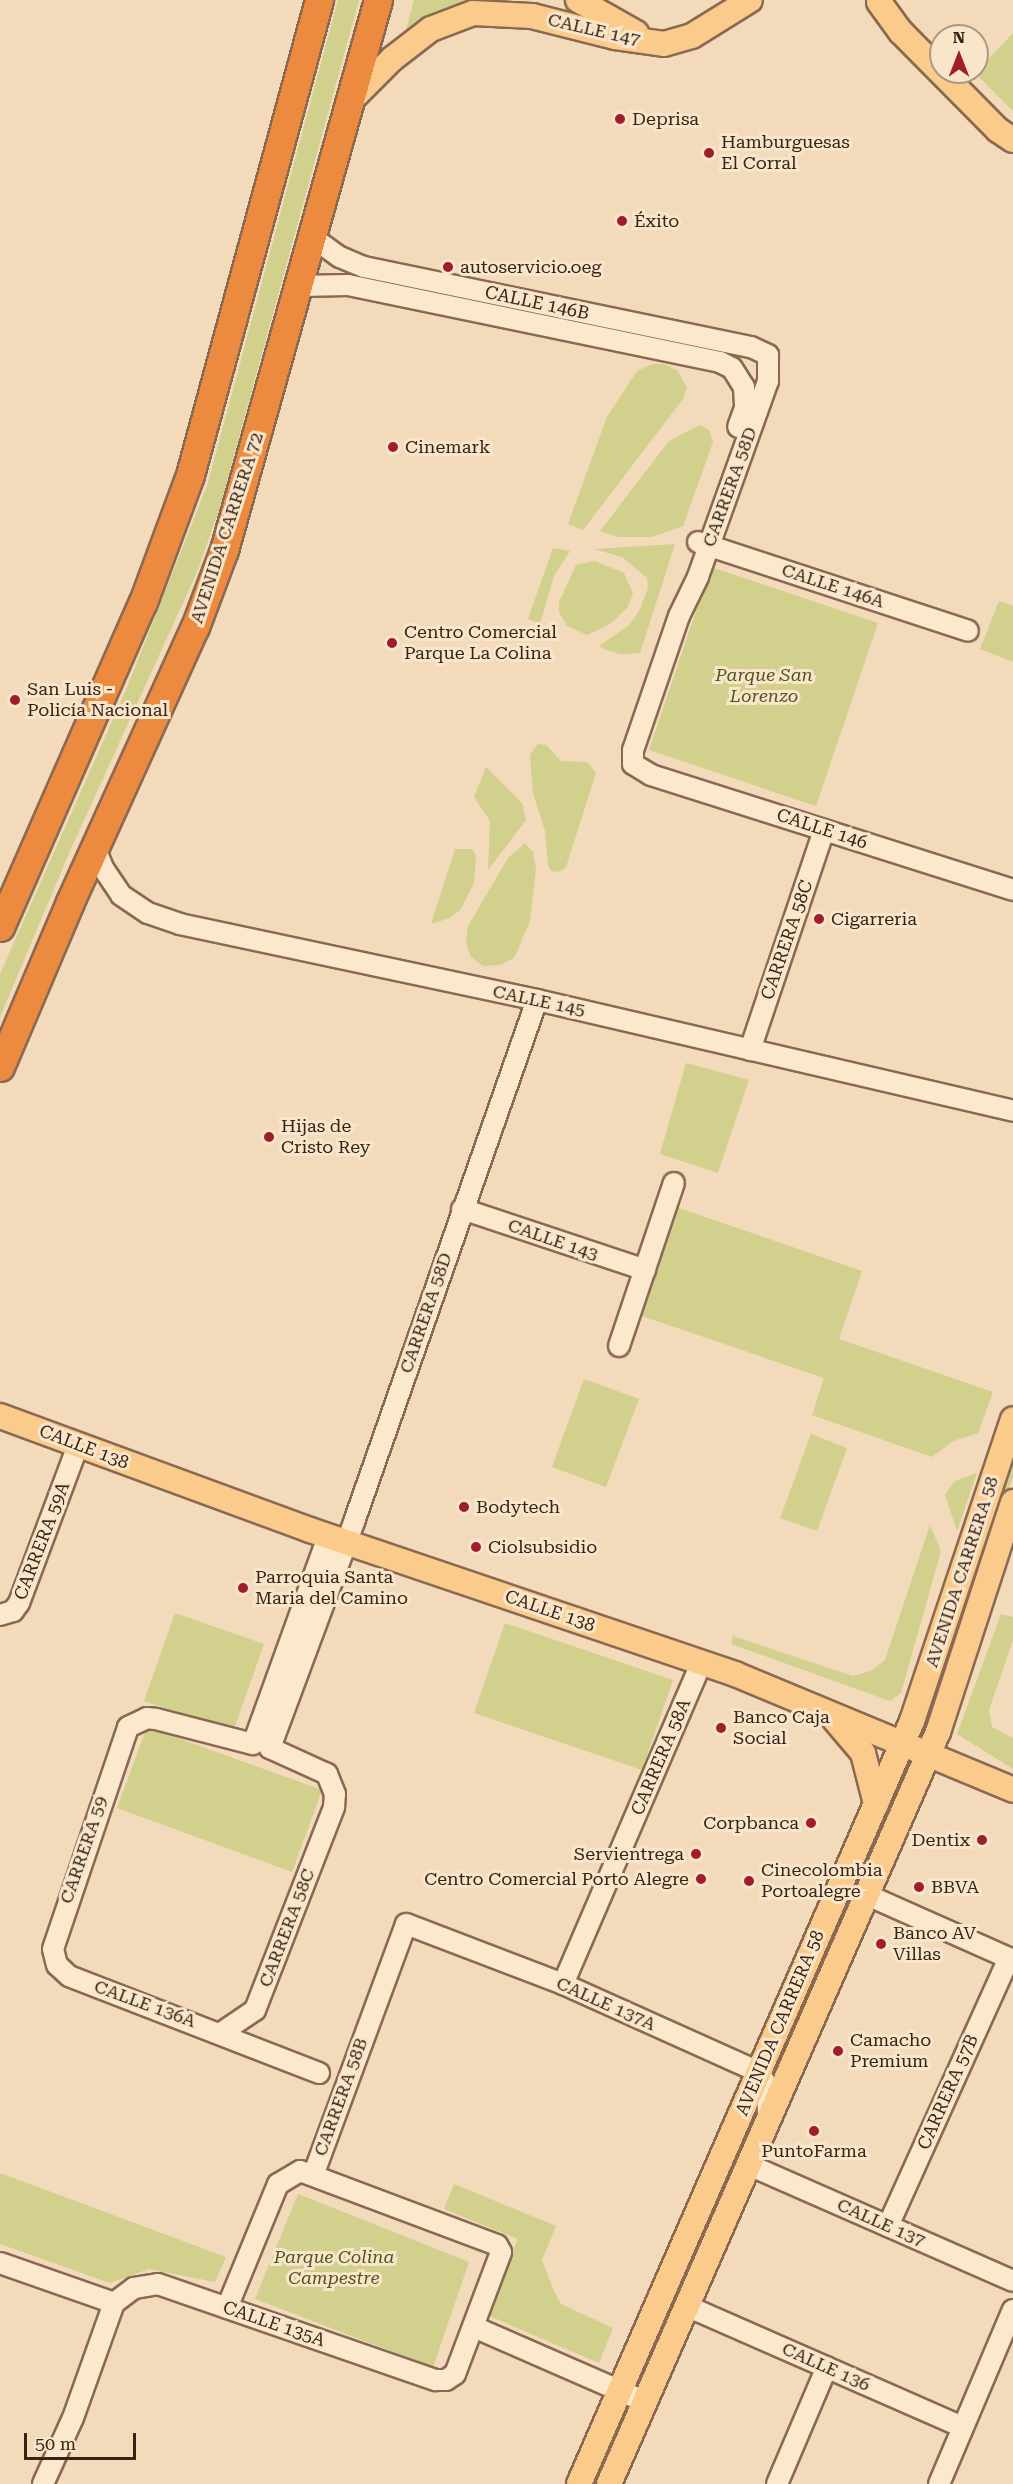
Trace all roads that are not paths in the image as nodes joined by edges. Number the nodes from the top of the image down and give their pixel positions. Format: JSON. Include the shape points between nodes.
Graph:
{"nodes":[{"id":1,"x":319,"y":0,"type":"edge"},
{"id":2,"x":378,"y":0,"type":"edge"},
{"id":3,"x":578,"y":0,"type":"edge"},
{"id":4,"x":750,"y":0,"type":"edge"},
{"id":5,"x":877,"y":1,"type":"edge"},
{"id":6,"x":929,"y":42,"type":"edge"},
{"id":7,"x":654,"y":43,"type":"junction"},
{"id":8,"x":929,"y":58,"type":"edge"},
{"id":9,"x":957,"y":84,"type":"edge"},
{"id":10,"x":958,"y":84,"type":"edge"},
{"id":11,"x":349,"y":102,"type":"junction"},
{"id":12,"x":1013,"y":128,"type":"edge"},
{"id":13,"x":1013,"y":140,"type":"edge"},
{"id":14,"x":312,"y":237,"type":"junction"},
{"id":15,"x":402,"y":276,"type":"junction"},
{"id":16,"x":299,"y":286,"type":"junction"},
{"id":17,"x":398,"y":295,"type":"junction"},
{"id":18,"x":768,"y":356,"type":"joint"},
{"id":19,"x":740,"y":376,"type":"joint"},
{"id":20,"x":704,"y":544,"type":"junction"},
{"id":21,"x":968,"y":631,"type":"dead end"},
{"id":22,"x":633,"y":764,"type":"joint"},
{"id":23,"x":824,"y":830,"type":"junction"},
{"id":24,"x":95,"y":848,"type":"junction"},
{"id":25,"x":1013,"y":890,"type":"edge"},
{"id":26,"x":0,"y":927,"type":"edge"},
{"id":27,"x":537,"y":1000,"type":"junction"},
{"id":28,"x":750,"y":1050,"type":"junction"},
{"id":29,"x":0,"y":1066,"type":"edge"},
{"id":30,"x":1013,"y":1111,"type":"edge"},
{"id":31,"x":674,"y":1183,"type":"dead end"},
{"id":32,"x":462,"y":1209,"type":"junction"},
{"id":33,"x":645,"y":1270,"type":"junction"},
{"id":34,"x":619,"y":1346,"type":"dead end"},
{"id":35,"x":0,"y":1416,"type":"edge"},
{"id":36,"x":1013,"y":1419,"type":"edge"},
{"id":37,"x":0,"y":1430,"type":"edge"},
{"id":38,"x":74,"y":1456,"type":"junction"},
{"id":39,"x":166,"y":1480,"type":"junction"},
{"id":40,"x":1013,"y":1502,"type":"edge"},
{"id":41,"x":337,"y":1540,"type":"junction"},
{"id":42,"x":0,"y":1615,"type":"edge"},
{"id":43,"x":702,"y":1662,"type":"junction"},
{"id":44,"x":819,"y":1707,"type":"junction"},
{"id":45,"x":902,"y":1744,"type":"junction"},
{"id":46,"x":262,"y":1746,"type":"junction"},
{"id":47,"x":928,"y":1756,"type":"junction"},
{"id":48,"x":1013,"y":1790,"type":"edge"},
{"id":49,"x":876,"y":1804,"type":"junction"},
{"id":50,"x":1013,"y":1805,"type":"edge"},
{"id":51,"x":867,"y":1895,"type":"junction"},
{"id":52,"x":404,"y":1925,"type":"joint"},
{"id":53,"x":1011,"y":1959,"type":"edge"},
{"id":54,"x":69,"y":1976,"type":"joint"},
{"id":55,"x":563,"y":1983,"type":"junction"},
{"id":56,"x":221,"y":2032,"type":"junction"},
{"id":57,"x":759,"y":2072,"type":"junction"},
{"id":58,"x":319,"y":2073,"type":"dead end"},
{"id":59,"x":768,"y":2121,"type":"junction"},
{"id":60,"x":749,"y":2165,"type":"junction"},
{"id":61,"x":314,"y":2174,"type":"junction"},
{"id":62,"x":888,"y":2226,"type":"junction"},
{"id":63,"x":0,"y":2264,"type":"edge"},
{"id":64,"x":1013,"y":2281,"type":"edge"},
{"id":65,"x":114,"y":2303,"type":"junction"},
{"id":66,"x":689,"y":2307,"type":"junction"},
{"id":67,"x":227,"y":2308,"type":"junction"},
{"id":68,"x":1013,"y":2310,"type":"edge"},
{"id":69,"x":474,"y":2327,"type":"junction"},
{"id":70,"x":827,"y":2367,"type":"junction"},
{"id":71,"x":620,"y":2391,"type":"junction"},
{"id":72,"x":646,"y":2402,"type":"junction"},
{"id":73,"x":963,"y":2427,"type":"junction"},
{"id":74,"x":43,"y":2484,"type":"edge"},
{"id":75,"x":579,"y":2484,"type":"edge"},
{"id":76,"x":609,"y":2484,"type":"edge"},
{"id":77,"x":777,"y":2484,"type":"edge"},
{"id":78,"x":939,"y":2484,"type":"edge"}],
"edges":[{"from":1,"to":26,"type":"highway","via":[[190,475],[143,602]]},
{"from":2,"to":11,"type":"highway","name":"AVENIDA CARRERA 72"},
{"from":3,"to":7,"type":"main road","name":"CALLE 147"},
{"from":4,"to":7,"type":"main road","name":"CALLE 147","via":[[692,36]]},
{"from":5,"to":6,"type":"main road"},
{"from":5,"to":8,"type":"main road","via":[[901,32]]},
{"from":7,"to":11,"type":"main road","name":"CALLE 147","via":[[532,16],[473,13],[432,29],[392,60]]},
{"from":9,"to":13,"type":"main road","via":[[998,130]]},
{"from":10,"to":12,"type":"main road"},
{"from":11,"to":14,"type":"highway","name":"AVENIDA CARRERA 72"},
{"from":14,"to":15,"type":"street","name":"CALLE 146B","via":[[351,262]]},
{"from":14,"to":16,"type":"highway","name":"AVENIDA CARRERA 72"},
{"from":15,"to":17,"type":"street"},
{"from":15,"to":18,"type":"street","name":"CALLE 146B","via":[[751,347]]},
{"from":16,"to":17,"type":"street","name":"CALLE 146B","via":[[338,283]]},
{"from":16,"to":24,"type":"highway","name":"AVENIDA CARRERA 72","via":[[224,550],[195,627]]},
{"from":17,"to":19,"type":"street","name":"CALLE 146B","via":[[708,359],[732,368]]},
{"from":18,"to":20,"type":"street","name":"CARRERA 58D","via":[[768,381]]},
{"from":19,"to":20,"type":"street","name":"CARRERA 58D","via":[[745,408]]},
{"from":20,"to":21,"type":"street","name":"CALLE 146A"},
{"from":20,"to":22,"type":"street","name":"CARRERA 58D","via":[[633,750]]},
{"from":22,"to":23,"type":"street","name":"CALLE 146","via":[[651,775]]},
{"from":23,"to":25,"type":"street","name":"CALLE 146"},
{"from":23,"to":28,"type":"street","name":"CARRERA 58C"},
{"from":24,"to":27,"type":"street","name":"CALLE 145","via":[[121,895],[148,913],[180,924]]},
{"from":24,"to":29,"type":"highway","name":"AVENIDA CARRERA 72"},
{"from":27,"to":28,"type":"street","name":"CALLE 145"},
{"from":27,"to":32,"type":"street","name":"CARRERA 58D"},
{"from":28,"to":30,"type":"street","name":"CALLE 145"},
{"from":31,"to":33,"type":"street"},
{"from":32,"to":33,"type":"street","name":"CALLE 143"},
{"from":32,"to":41,"type":"street","name":"CARRERA 58D"},
{"from":33,"to":34,"type":"street"},
{"from":35,"to":39,"type":"main road","name":"CALLE 138"},
{"from":36,"to":45,"type":"main road","name":"AVENIDA CARRERA 58"},
{"from":37,"to":38,"type":"main road","name":"CALLE 138"},
{"from":38,"to":39,"type":"main road","name":"CALLE 138"},
{"from":38,"to":42,"type":"street","name":"CARRERA 59A","via":[[19,1603],[13,1611]]},
{"from":39,"to":41,"type":"main road","name":"CALLE 138"},
{"from":40,"to":47,"type":"main road","name":"AVENIDA CARRERA 58"},
{"from":41,"to":43,"type":"main road","name":"CALLE 138"},
{"from":41,"to":46,"type":"street","name":"CARRERA 58D"},
{"from":43,"to":44,"type":"main road","name":"CALLE 138"},
{"from":43,"to":55,"type":"street","name":"CARRERA 58A"},
{"from":44,"to":45,"type":"main road","name":"CALLE 138"},
{"from":44,"to":49,"type":"main road","via":[[858,1744],[868,1766]]},
{"from":45,"to":47,"type":"main road","name":"CALLE 138"},
{"from":45,"to":49,"type":"main road","name":"AVENIDA CARRERA 58"},
{"from":46,"to":54,"type":"street","name":"CARRERA 59","via":[[156,1719],[133,1723],[122,1738],[54,1940],[57,1965]]},
{"from":46,"to":56,"type":"street","name":"CARRERA 58C","via":[[327,1774],[335,1794],[334,1807],[255,2010]]},
{"from":47,"to":48,"type":"main road","name":"CALLE 138"},
{"from":47,"to":50,"type":"main road","name":"CALLE 138"},
{"from":47,"to":51,"type":"main road","name":"AVENIDA CARRERA 58"},
{"from":49,"to":57,"type":"main road","name":"AVENIDA CARRERA 58"},
{"from":51,"to":53,"type":"street"},
{"from":51,"to":59,"type":"main road","name":"AVENIDA CARRERA 58"},
{"from":52,"to":55,"type":"street","name":"CALLE 137A"},
{"from":52,"to":61,"type":"street","name":"CARRERA 58B"},
{"from":53,"to":62,"type":"street","name":"CARRERA 57B"},
{"from":54,"to":56,"type":"street","name":"CALLE 136A"},
{"from":55,"to":57,"type":"street","name":"CALLE 137A"},
{"from":56,"to":58,"type":"street","name":"CALLE 136A"},
{"from":57,"to":59,"type":"street","via":[[767,2086]]},
{"from":57,"to":71,"type":"main road","name":"AVENIDA CARRERA 58"},
{"from":59,"to":60,"type":"main road","name":"AVENIDA CARRERA 58"},
{"from":60,"to":62,"type":"street","name":"CALLE 137"},
{"from":60,"to":66,"type":"main road","name":"AVENIDA CARRERA 58"},
{"from":61,"to":67,"type":"street","name":"CARRERA 58B","via":[[292,2173],[278,2184]]},
{"from":61,"to":69,"type":"street","via":[[497,2245],[500,2261]]},
{"from":62,"to":64,"type":"street","name":"CALLE 137"},
{"from":63,"to":65,"type":"street"},
{"from":65,"to":67,"type":"street","name":"CALLE 135A","via":[[134,2288],[158,2284]]},
{"from":65,"to":74,"type":"street","via":[[78,2420]]},
{"from":66,"to":70,"type":"street","name":"CALLE 136"},
{"from":66,"to":72,"type":"main road","name":"AVENIDA CARRERA 58"},
{"from":67,"to":69,"type":"street","name":"CALLE 135A","via":[[436,2380],[455,2374]]},
{"from":68,"to":73,"type":"street"},
{"from":69,"to":71,"type":"street"},
{"from":70,"to":73,"type":"street","name":"CALLE 136"},
{"from":70,"to":77,"type":"street"},
{"from":71,"to":72,"type":"street"},
{"from":71,"to":75,"type":"main road","name":"AVENIDA CARRERA 58"},
{"from":72,"to":76,"type":"main road","name":"AVENIDA CARRERA 58"},
{"from":73,"to":78,"type":"street"}]}
